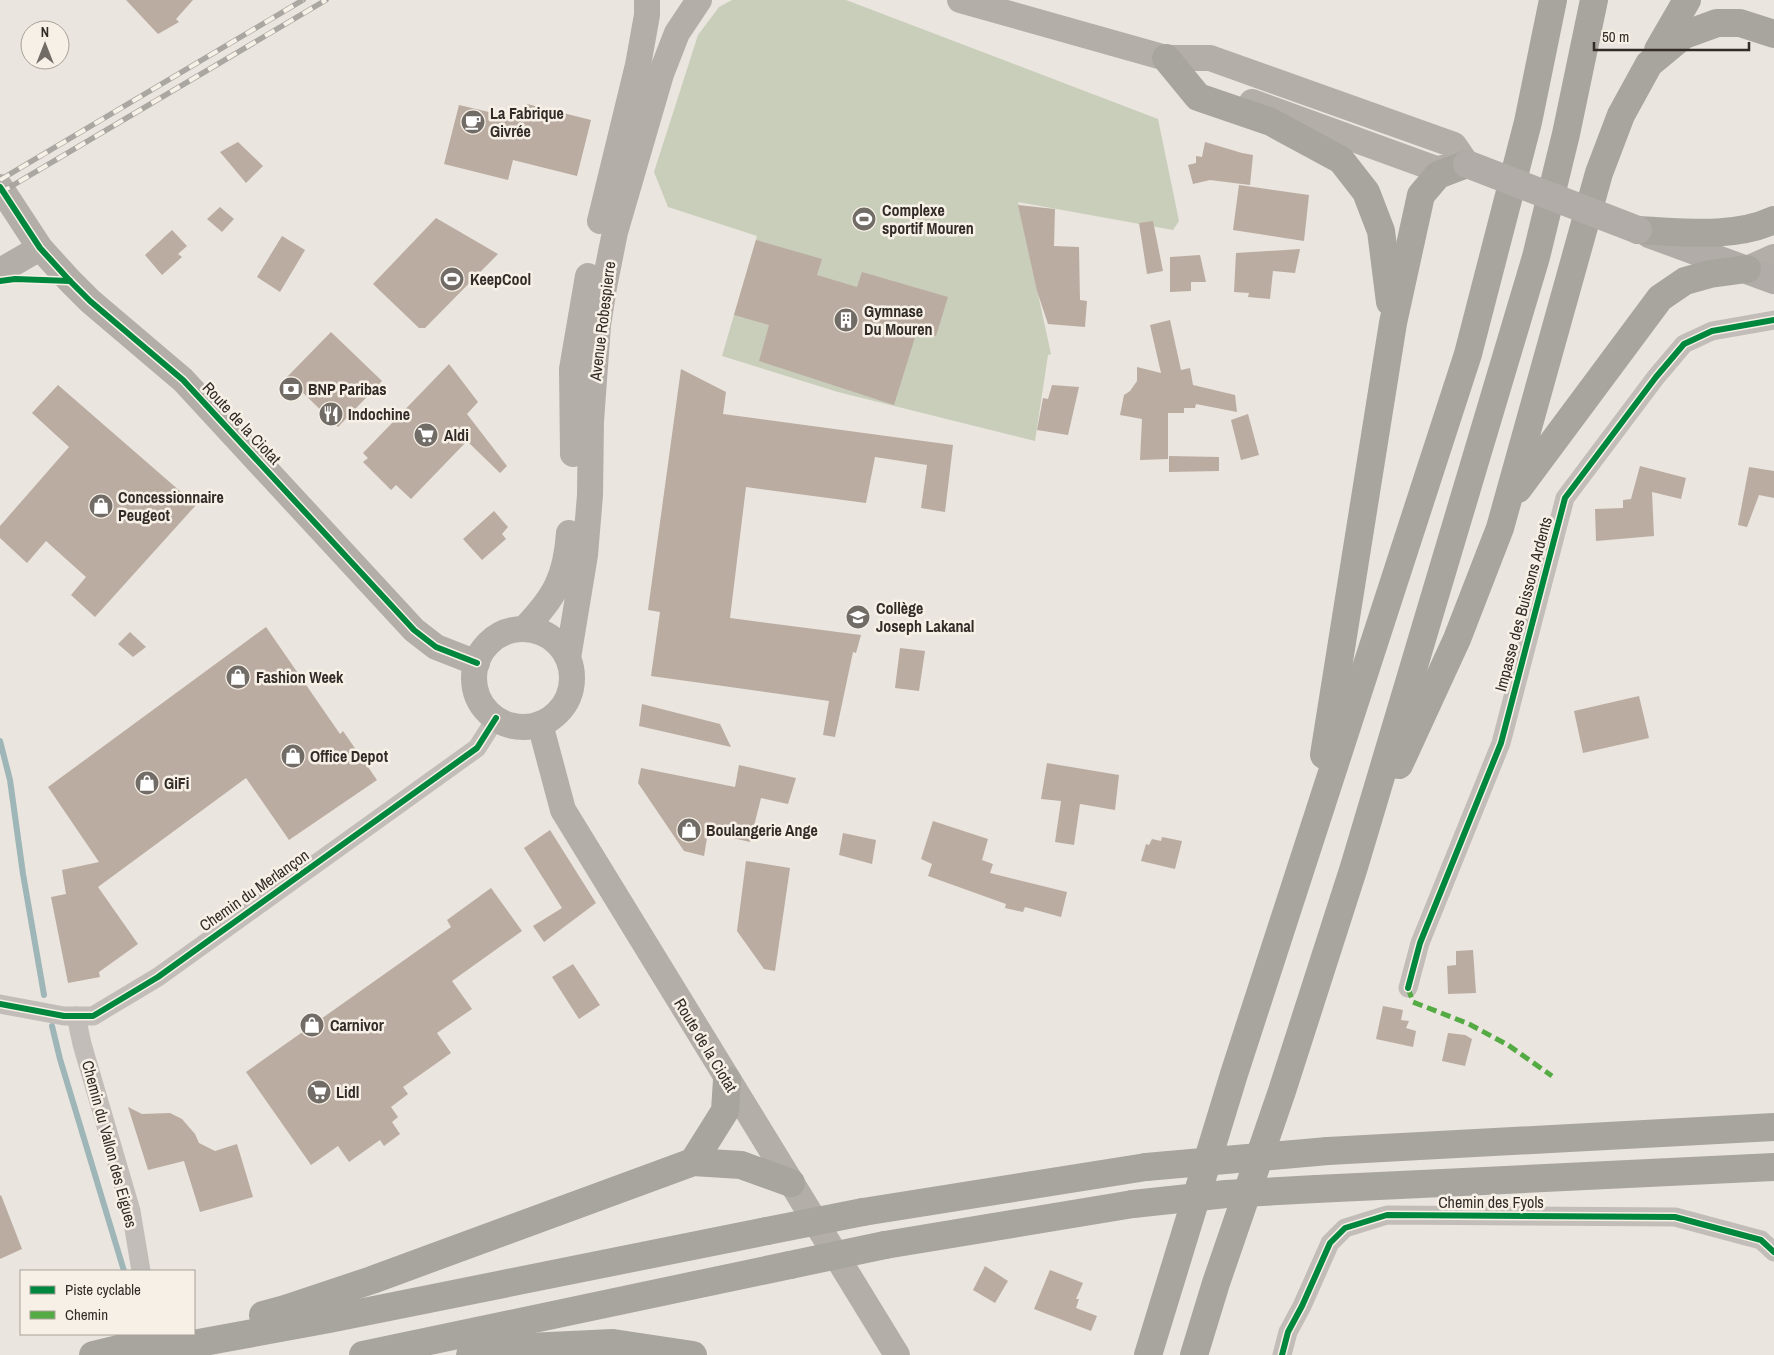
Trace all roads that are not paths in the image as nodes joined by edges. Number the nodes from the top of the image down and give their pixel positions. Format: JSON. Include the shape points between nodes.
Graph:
{"nodes":[{"id":1,"x":647,"y":0,"type":"edge"},
{"id":2,"x":699,"y":0,"type":"edge"},
{"id":3,"x":960,"y":0,"type":"edge"},
{"id":4,"x":1553,"y":0,"type":"edge"},
{"id":5,"x":1594,"y":0,"type":"edge"},
{"id":6,"x":1687,"y":0,"type":"edge"},
{"id":7,"x":1774,"y":34,"type":"edge"},
{"id":8,"x":1166,"y":58,"type":"junction"},
{"id":9,"x":1649,"y":64,"type":"junction"},
{"id":10,"x":1467,"y":164,"type":"junction"},
{"id":11,"x":0,"y":187,"type":"edge"},
{"id":12,"x":1774,"y":220,"type":"edge"},
{"id":13,"x":1638,"y":230,"type":"junction"},
{"id":14,"x":40,"y":248,"type":"junction"},
{"id":15,"x":1774,"y":257,"type":"edge"},
{"id":16,"x":1746,"y":269,"type":"junction"},
{"id":17,"x":0,"y":271,"type":"edge"},
{"id":18,"x":1774,"y":280,"type":"edge"},
{"id":19,"x":1774,"y":320,"type":"edge"},
{"id":20,"x":1393,"y":323,"type":"junction"},
{"id":21,"x":1510,"y":500,"type":"junction"},
{"id":22,"x":524,"y":629,"type":"junction"},
{"id":23,"x":568,"y":658,"type":"junction"},
{"id":24,"x":477,"y":663,"type":"junction"},
{"id":25,"x":496,"y":718,"type":"junction"},
{"id":26,"x":540,"y":724,"type":"junction"},
{"id":27,"x":1310,"y":841,"type":"junction"},
{"id":28,"x":1359,"y":849,"type":"junction"},
{"id":29,"x":1408,"y":988,"type":"dead end"},
{"id":30,"x":0,"y":1004,"type":"edge"},
{"id":31,"x":76,"y":1016,"type":"junction"},
{"id":32,"x":727,"y":1080,"type":"junction"},
{"id":33,"x":1774,"y":1127,"type":"edge"},
{"id":34,"x":694,"y":1162,"type":"junction"},
{"id":35,"x":1774,"y":1167,"type":"edge"},
{"id":36,"x":791,"y":1183,"type":"junction"},
{"id":37,"x":1774,"y":1252,"type":"edge"},
{"id":38,"x":141,"y":1270,"type":"edge"},
{"id":39,"x":195,"y":1331,"type":"edge"},
{"id":40,"x":177,"y":1335,"type":"edge"},
{"id":41,"x":93,"y":1355,"type":"edge"},
{"id":42,"x":133,"y":1355,"type":"edge"},
{"id":43,"x":363,"y":1355,"type":"edge"},
{"id":44,"x":470,"y":1355,"type":"edge"},
{"id":45,"x":693,"y":1355,"type":"edge"},
{"id":46,"x":897,"y":1355,"type":"edge"},
{"id":47,"x":1148,"y":1355,"type":"edge"},
{"id":48,"x":1194,"y":1355,"type":"edge"},
{"id":49,"x":1282,"y":1355,"type":"edge"}],
"edges":[{"from":1,"to":22,"type":"main road","name":"Avenue Robespierre","via":[[638,65],[587,278],[572,369],[573,483],[568,551],[562,577],[547,606]]},
{"from":2,"to":23,"type":"main road","name":"Avenue Robespierre","via":[[677,33],[661,74],[615,232],[604,287],[591,411],[585,555]]},
{"from":3,"to":8,"type":"main road"},
{"from":4,"to":27,"type":"highway","via":[[1528,122],[1468,354]]},
{"from":5,"to":28,"type":"highway","via":[[1536,257]]},
{"from":6,"to":9,"type":"highway"},
{"from":7,"to":9,"type":"highway","via":[[1740,23],[1717,23],[1684,36]]},
{"from":8,"to":10,"type":"main road","via":[[1202,84],[1436,168]]},
{"from":8,"to":20,"type":"highway","via":[[1198,97],[1271,122],[1341,160],[1366,192],[1381,231]]},
{"from":9,"to":21,"type":"highway","via":[[1621,115],[1599,173]]},
{"from":10,"to":13,"type":"main road","bridge":true},
{"from":10,"to":20,"type":"highway","via":[[1438,175],[1421,195]]},
{"from":11,"to":14,"type":"main road","name":"Route de la Ciotat"},
{"from":12,"to":13,"type":"highway","via":[[1761,226],[1710,232]]},
{"from":13,"to":16,"type":"main road"},
{"from":14,"to":17,"type":"main road"},
{"from":14,"to":24,"type":"main road","name":"Route de la Ciotat","via":[[90,301],[183,380],[414,630],[436,647]]},
{"from":15,"to":16,"type":"main road"},
{"from":16,"to":18,"type":"main road"},
{"from":16,"to":21,"type":"highway","via":[[1685,281],[1660,298]]},
{"from":19,"to":29,"type":"street","name":"Impasse des Buissons Ardents","via":[[1712,331],[1684,344],[1565,498],[1501,743],[1420,943]]},
{"from":20,"to":27,"type":"highway"},
{"from":21,"to":28,"type":"highway","via":[[1458,639]]},
{"from":22,"to":23,"type":"main road","via":[[550,637]]},
{"from":22,"to":24,"type":"main road","via":[[512,630],[495,638]]},
{"from":23,"to":26,"type":"main road","via":[[572,682],[567,700],[556,715]]},
{"from":24,"to":25,"type":"main road","via":[[475,676],[480,700]]},
{"from":25,"to":26,"type":"main road","via":[[510,725]]},
{"from":25,"to":31,"type":"street","name":"Chemin du Merlançon","via":[[477,748],[158,976],[93,1016]]},
{"from":26,"to":32,"type":"main road","name":"Route de la Ciotat","via":[[563,810]]},
{"from":27,"to":47,"type":"highway"},
{"from":28,"to":48,"type":"highway"},
{"from":30,"to":31,"type":"street","name":"Chemin du Merlançon"},
{"from":31,"to":38,"type":"street","name":"Chemin du Vallon des Eigues","via":[[131,1211]]},
{"from":32,"to":34,"type":"highway","via":[[725,1111]]},
{"from":32,"to":36,"type":"main road","name":"Route de la Ciotat"},
{"from":33,"to":42,"type":"highway","bridge":true,"via":[[1328,1151],[1146,1167],[863,1212]]},
{"from":34,"to":36,"type":"highway","via":[[741,1165]]},
{"from":34,"to":39,"type":"highway","via":[[337,1292],[285,1309]]},
{"from":35,"to":43,"type":"highway","bridge":true,"via":[[1226,1194],[1133,1204],[885,1245]]},
{"from":36,"to":46,"type":"main road","name":"Route de la Ciotat"},
{"from":37,"to":49,"type":"street","name":"Chemin des Fyols","via":[[1761,1240],[1675,1217],[1387,1215],[1372,1218],[1345,1228],[1330,1243],[1288,1332]]},
{"from":40,"to":41,"type":"highway"},
{"from":44,"to":45,"type":"highway","via":[[528,1347],[613,1343]]}]}
